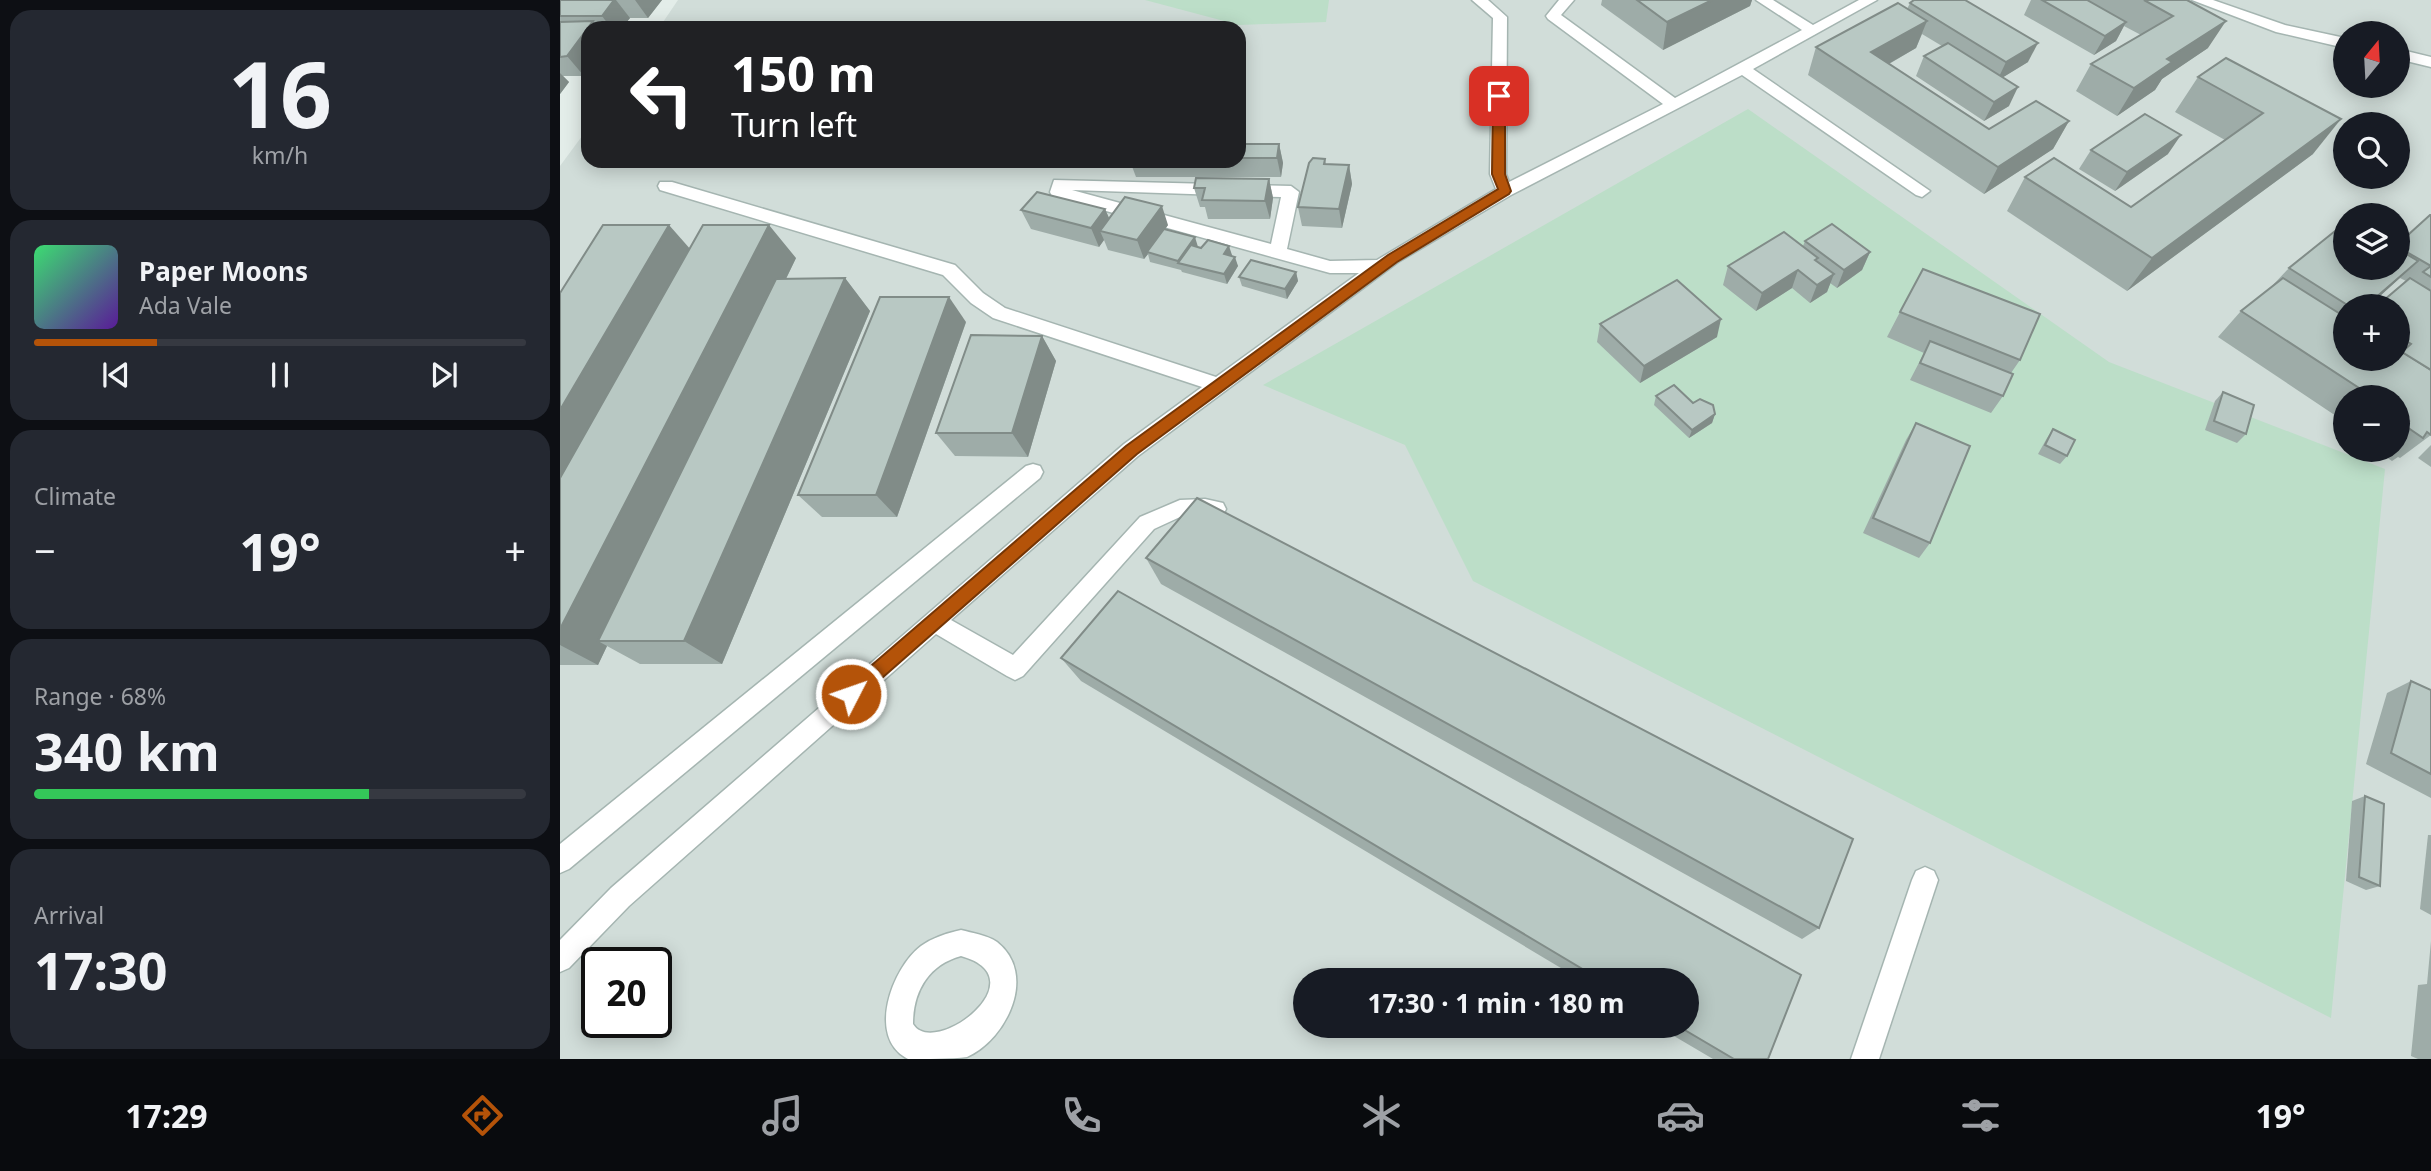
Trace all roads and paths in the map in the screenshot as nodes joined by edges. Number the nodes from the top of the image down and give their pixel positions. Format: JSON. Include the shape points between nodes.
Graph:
{"nodes":[{"id":1,"x":1479,"y":0,"type":"edge"},
{"id":2,"x":1567,"y":0,"type":"edge"},
{"id":3,"x":1763,"y":0,"type":"edge"},
{"id":4,"x":1870,"y":0,"type":"edge"},
{"id":5,"x":2199,"y":0,"type":"edge"},
{"id":6,"x":1812,"y":31,"type":"junction"},
{"id":7,"x":2333,"y":40,"type":"edge"},
{"id":8,"x":2410,"y":57,"type":"edge"},
{"id":9,"x":2431,"y":62,"type":"edge"},
{"id":10,"x":1742,"y":68,"type":"junction"},
{"id":11,"x":1674,"y":106,"type":"junction"},
{"id":12,"x":666,"y":186,"type":"dead end"},
{"id":13,"x":1505,"y":191,"type":"junction"},
{"id":14,"x":1922,"y":191,"type":"dead end"},
{"id":15,"x":1278,"y":252,"type":"junction"},
{"id":16,"x":1383,"y":266,"type":"junction"},
{"id":17,"x":1219,"y":385,"type":"junction"},
{"id":18,"x":1033,"y":472,"type":"dead end"},
{"id":19,"x":1216,"y":509,"type":"edge"},
{"id":20,"x":934,"y":621,"type":"junction"},
{"id":21,"x":560,"y":860,"type":"edge"},
{"id":22,"x":1925,"y":880,"type":"dead end"},
{"id":23,"x":560,"y":959,"type":"edge"},
{"id":24,"x":917,"y":1051,"type":"joint"},
{"id":25,"x":1865,"y":1059,"type":"edge"}],
"edges":[{"from":1,"to":13,"type":"lane","via":[[1500,17],[1499,174]]},
{"from":2,"to":11,"type":"lane","via":[[1553,16]]},
{"from":3,"to":6,"type":"lane"},
{"from":4,"to":6,"type":"lane"},
{"from":5,"to":7,"type":"lane","via":[[2281,29]]},
{"from":6,"to":10,"type":"lane"},
{"from":8,"to":9,"type":"lane"},
{"from":10,"to":11,"type":"lane"},
{"from":10,"to":14,"type":"lane"},
{"from":11,"to":13,"type":"lane"},
{"from":12,"to":17,"type":"lane","via":[[949,270],[999,313]]},
{"from":13,"to":16,"type":"lane"},
{"from":15,"to":15,"type":"lane","via":[[1058,192],[1060,184],[1291,192]]},
{"from":15,"to":16,"type":"lane","via":[[1330,267]]},
{"from":16,"to":17,"type":"lane"},
{"from":17,"to":20,"type":"lane","via":[[1132,450]]},
{"from":18,"to":21,"type":"lane"},
{"from":19,"to":20,"type":"lane","via":[[1174,508],[1147,523],[1015,669]]},
{"from":20,"to":23,"type":"lane","via":[[620,897]]},
{"from":22,"to":25,"type":"lane"},
{"from":24,"to":24,"type":"lane","via":[[950,1054],[984,1034],[995,1017],[1005,980],[1000,964],[978,944],[944,947],[913,972],[903,989],[899,1025]]}]}
